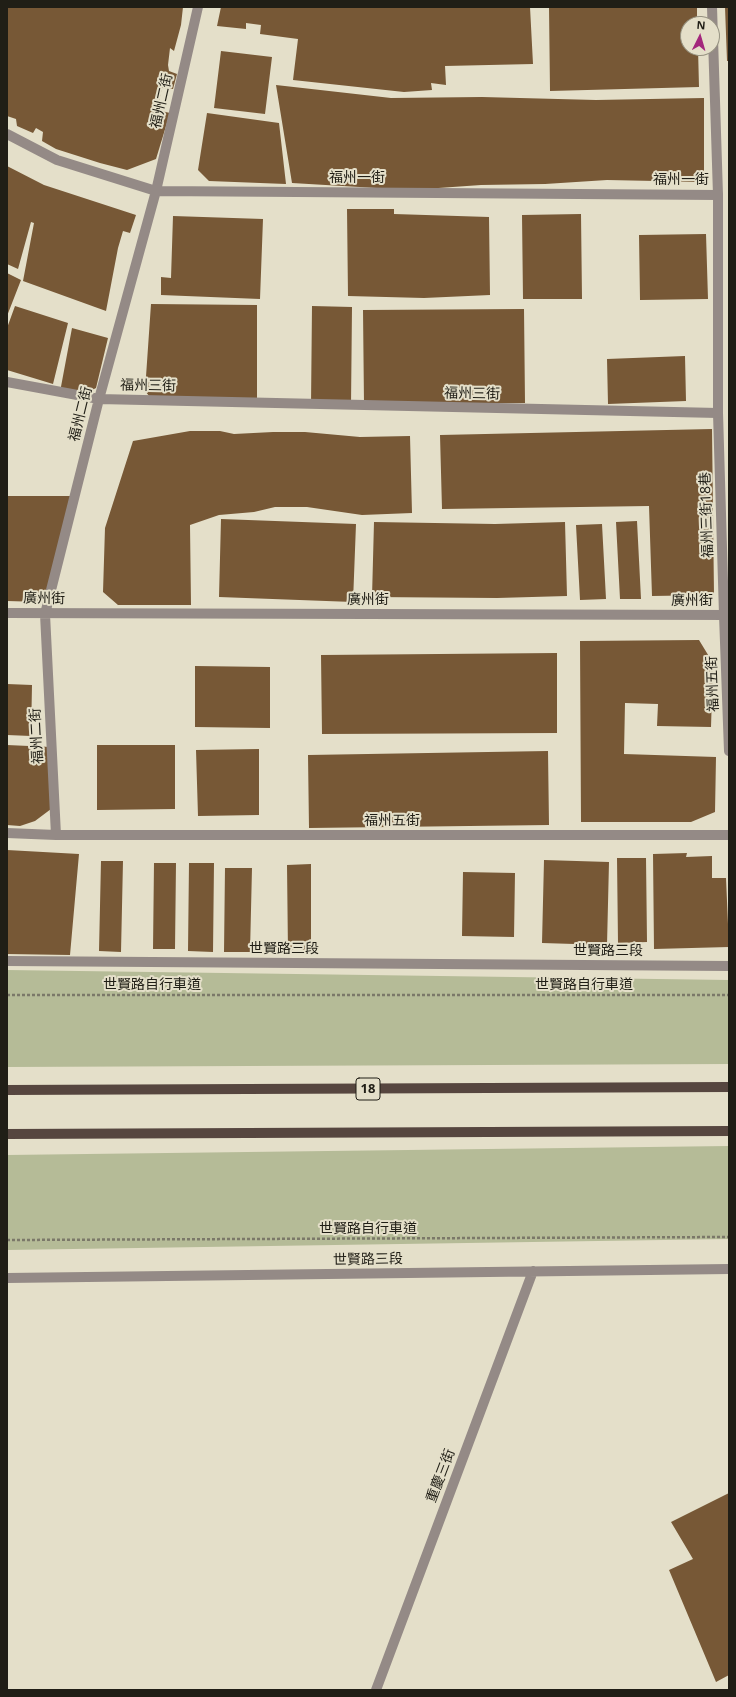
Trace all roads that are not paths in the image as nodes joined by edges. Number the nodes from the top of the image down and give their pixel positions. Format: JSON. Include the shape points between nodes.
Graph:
{"nodes":[{"id":1,"x":198,"y":7,"type":"edge"},
{"id":2,"x":712,"y":7,"type":"edge"},
{"id":3,"x":7,"y":134,"type":"edge"},
{"id":4,"x":156,"y":191,"type":"junction"},
{"id":5,"x":718,"y":195,"type":"junction"},
{"id":6,"x":7,"y":382,"type":"edge"},
{"id":7,"x":99,"y":399,"type":"junction"},
{"id":8,"x":718,"y":413,"type":"junction"},
{"id":9,"x":7,"y":613,"type":"edge"},
{"id":10,"x":45,"y":614,"type":"junction"},
{"id":11,"x":727,"y":615,"type":"edge"},
{"id":12,"x":729,"y":751,"type":"edge"},
{"id":13,"x":7,"y":833,"type":"edge"},
{"id":14,"x":56,"y":835,"type":"junction"},
{"id":15,"x":729,"y":835,"type":"edge"},
{"id":16,"x":7,"y":961,"type":"edge"},
{"id":17,"x":729,"y":966,"type":"edge"},
{"id":18,"x":729,"y":1087,"type":"edge"},
{"id":19,"x":7,"y":1090,"type":"edge"},
{"id":20,"x":729,"y":1131,"type":"edge"},
{"id":21,"x":7,"y":1134,"type":"edge"},
{"id":22,"x":729,"y":1269,"type":"edge"},
{"id":23,"x":533,"y":1271,"type":"junction"},
{"id":24,"x":7,"y":1278,"type":"edge"},
{"id":25,"x":376,"y":1690,"type":"edge"}],
"edges":[{"from":1,"to":4,"type":"street","name":"福州二街"},
{"from":2,"to":5,"type":"street"},
{"from":3,"to":4,"type":"street","name":"福州一街","via":[[57,160]]},
{"from":4,"to":5,"type":"street","name":"福州一街"},
{"from":4,"to":7,"type":"street","name":"福州二街"},
{"from":5,"to":8,"type":"street"},
{"from":6,"to":7,"type":"street","name":"福州三街"},
{"from":7,"to":8,"type":"street","name":"福州三街"},
{"from":7,"to":10,"type":"street","name":"福州二街"},
{"from":8,"to":11,"type":"street","name":"福州三街18巷"},
{"from":9,"to":10,"type":"street","name":"廣州街"},
{"from":10,"to":11,"type":"street","name":"廣州街"},
{"from":10,"to":14,"type":"street","name":"福州二街"},
{"from":11,"to":12,"type":"street","name":"福州五街"},
{"from":13,"to":14,"type":"street","name":"福州五街"},
{"from":14,"to":15,"type":"street","name":"福州五街"},
{"from":16,"to":17,"type":"street","name":"世賢路三段"},
{"from":18,"to":19,"type":"main road","number":"18"},
{"from":20,"to":21,"type":"main road"},
{"from":22,"to":23,"type":"street","name":"世賢路三段"},
{"from":23,"to":24,"type":"street","name":"世賢路三段"},
{"from":23,"to":25,"type":"street","name":"重慶三街"}]}
